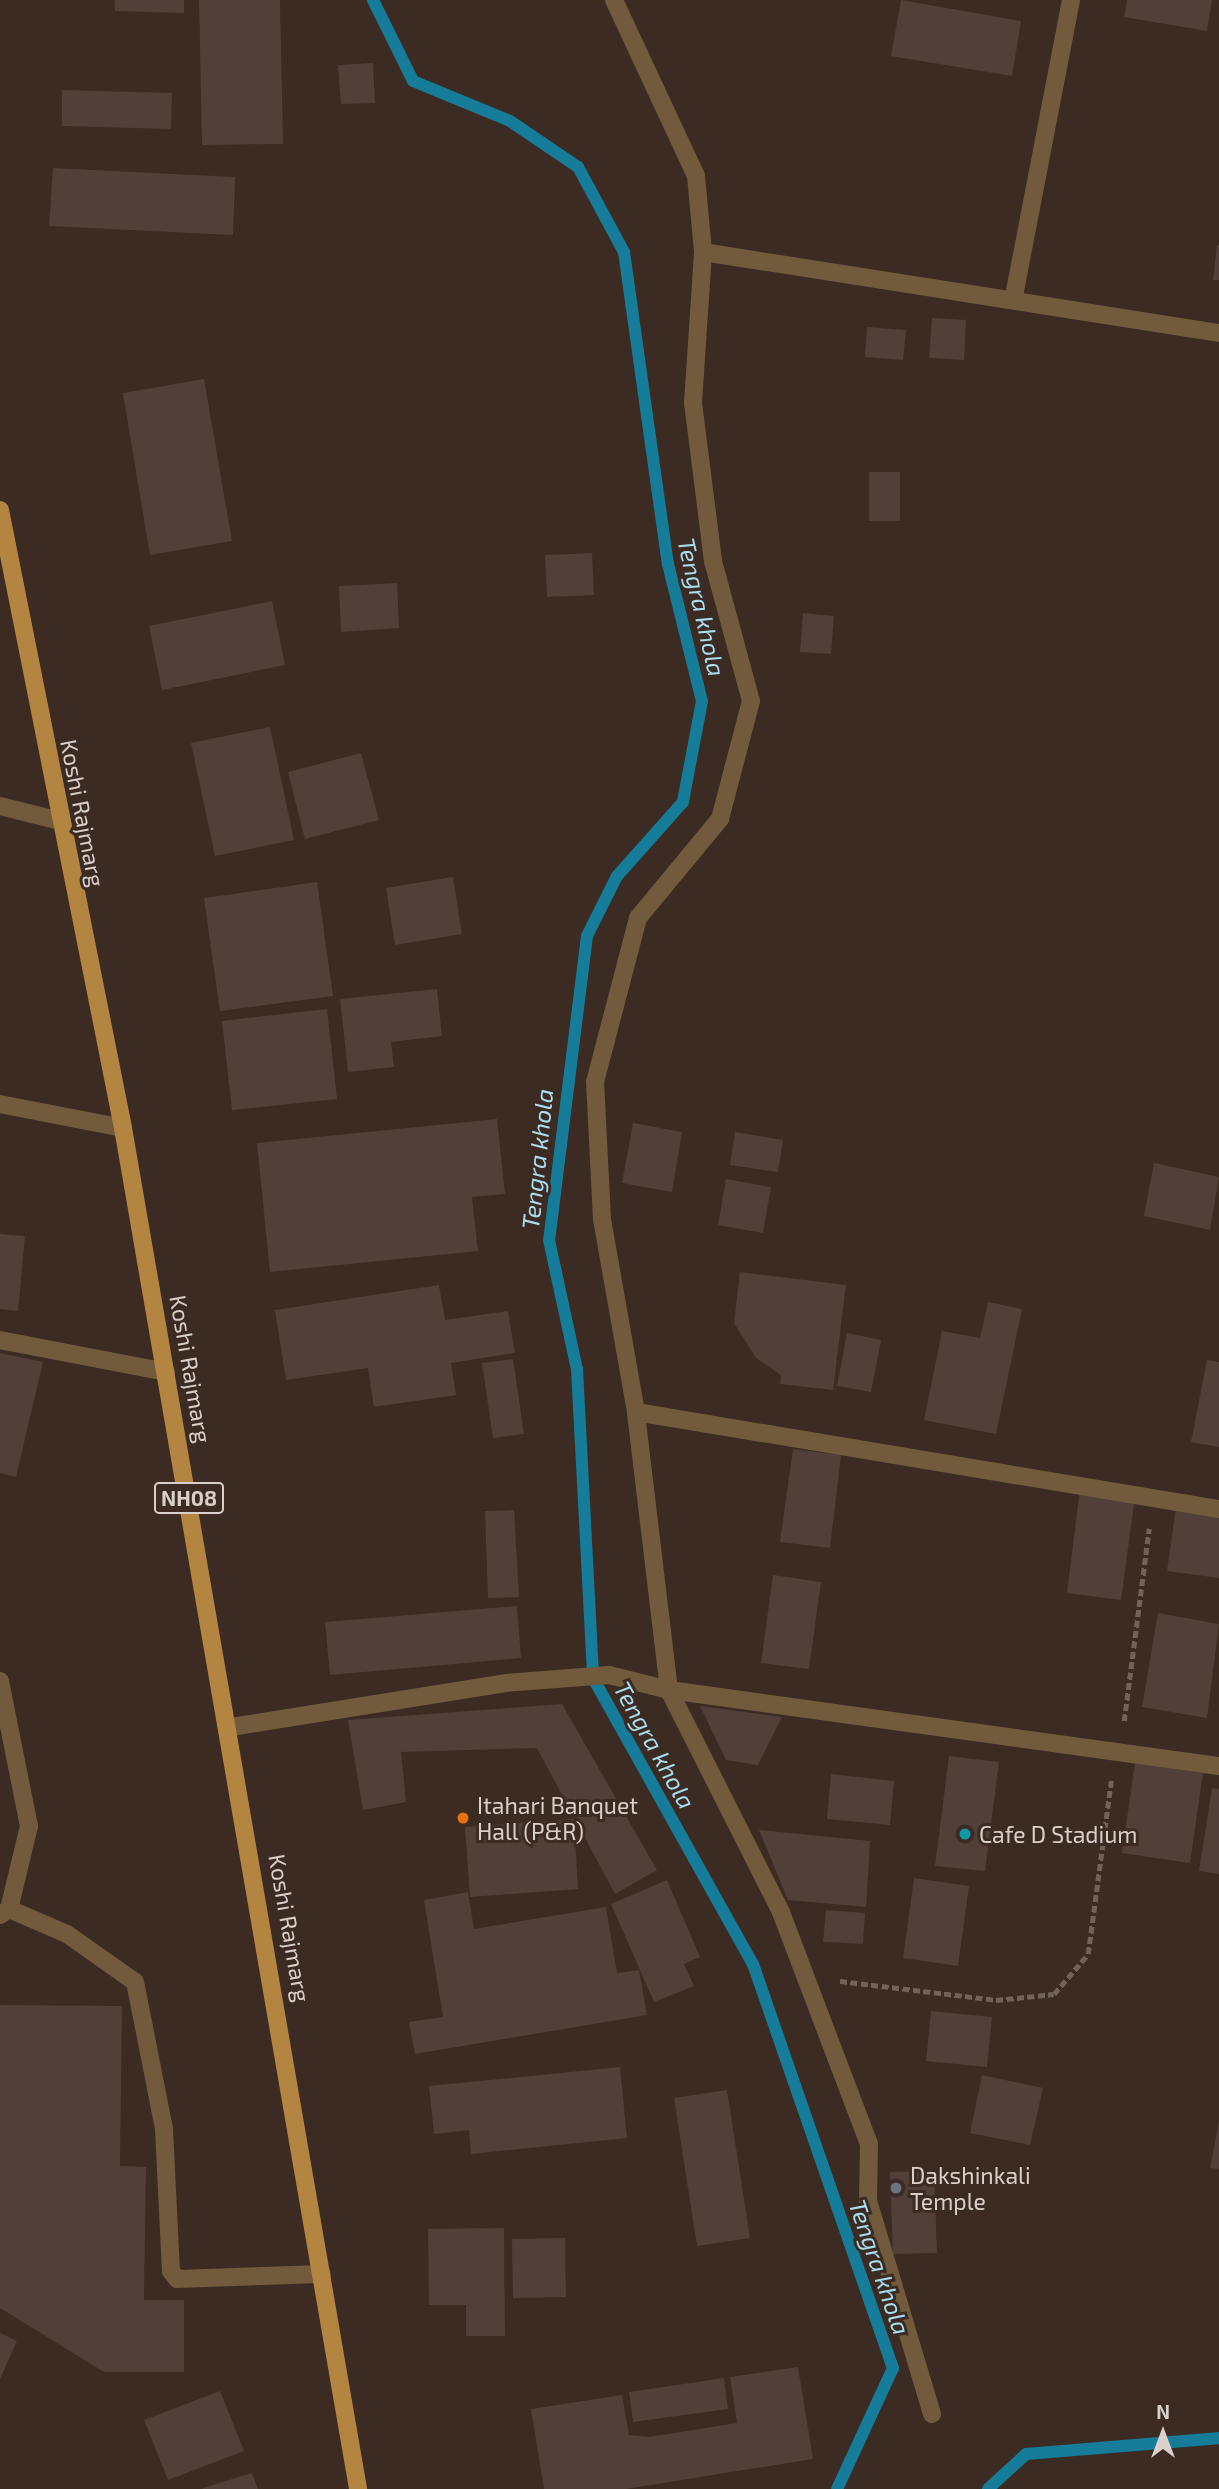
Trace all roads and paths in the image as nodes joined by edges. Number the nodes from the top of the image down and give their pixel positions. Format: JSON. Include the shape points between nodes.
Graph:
{"nodes":[{"id":1,"x":614,"y":0,"type":"edge"},
{"id":2,"x":1072,"y":0,"type":"edge"},
{"id":3,"x":702,"y":252,"type":"junction"},
{"id":4,"x":1014,"y":296,"type":"junction"},
{"id":5,"x":1219,"y":333,"type":"edge"},
{"id":6,"x":0,"y":510,"type":"edge"},
{"id":7,"x":0,"y":806,"type":"edge"},
{"id":8,"x":60,"y":821,"type":"junction"},
{"id":9,"x":0,"y":1104,"type":"edge"},
{"id":10,"x":123,"y":1128,"type":"junction"},
{"id":11,"x":0,"y":1340,"type":"edge"},
{"id":12,"x":166,"y":1372,"type":"junction"},
{"id":13,"x":636,"y":1412,"type":"junction"},
{"id":14,"x":1153,"y":1498,"type":"junction"},
{"id":15,"x":1219,"y":1509,"type":"edge"},
{"id":16,"x":0,"y":1681,"type":"edge"},
{"id":17,"x":669,"y":1690,"type":"junction"},
{"id":18,"x":231,"y":1727,"type":"junction"},
{"id":19,"x":1117,"y":1752,"type":"junction"},
{"id":20,"x":1219,"y":1766,"type":"edge"},
{"id":21,"x":4,"y":1912,"type":"edge"},
{"id":22,"x":805,"y":1974,"type":"junction"},
{"id":23,"x":322,"y":2274,"type":"junction"},
{"id":24,"x":932,"y":2414,"type":"dead end"},
{"id":25,"x":358,"y":2489,"type":"edge"}],
"edges":[{"from":1,"to":3,"type":"street","via":[[696,176]]},
{"from":2,"to":4,"type":"street"},
{"from":3,"to":4,"type":"street"},
{"from":3,"to":13,"type":"street","via":[[693,403],[713,561],[751,701],[720,819],[638,918],[595,1082],[602,1219]]},
{"from":4,"to":5,"type":"street"},
{"from":6,"to":8,"type":"main road","name":"Koshi Rajmarg","number":"NH08"},
{"from":7,"to":8,"type":"street"},
{"from":8,"to":10,"type":"main road","name":"Koshi Rajmarg","number":"NH08"},
{"from":9,"to":10,"type":"street"},
{"from":10,"to":12,"type":"main road","name":"Koshi Rajmarg","number":"NH08"},
{"from":11,"to":12,"type":"street"},
{"from":12,"to":18,"type":"main road","name":"Koshi Rajmarg","number":"NH08"},
{"from":13,"to":14,"type":"street"},
{"from":13,"to":17,"type":"street"},
{"from":14,"to":15,"type":"street"},
{"from":14,"to":19,"type":"path","via":[[1135,1672]]},
{"from":16,"to":21,"type":"street","via":[[29,1826]]},
{"from":17,"to":18,"type":"street","via":[[609,1675],[558,1679]]},
{"from":17,"to":19,"type":"street"},
{"from":17,"to":22,"type":"street","via":[[781,1912]]},
{"from":18,"to":23,"type":"main road","name":"Koshi Rajmarg","number":"NH08"},
{"from":19,"to":20,"type":"street"},
{"from":19,"to":22,"type":"path","via":[[1088,1954],[1054,1994],[939,1996]]},
{"from":21,"to":23,"type":"street","via":[[67,1934],[135,1982],[164,2129],[171,2271],[177,2279]]},
{"from":22,"to":24,"type":"street","via":[[869,2144],[868,2201]]},
{"from":23,"to":25,"type":"main road","name":"Koshi Rajmarg","number":"NH08"}]}
